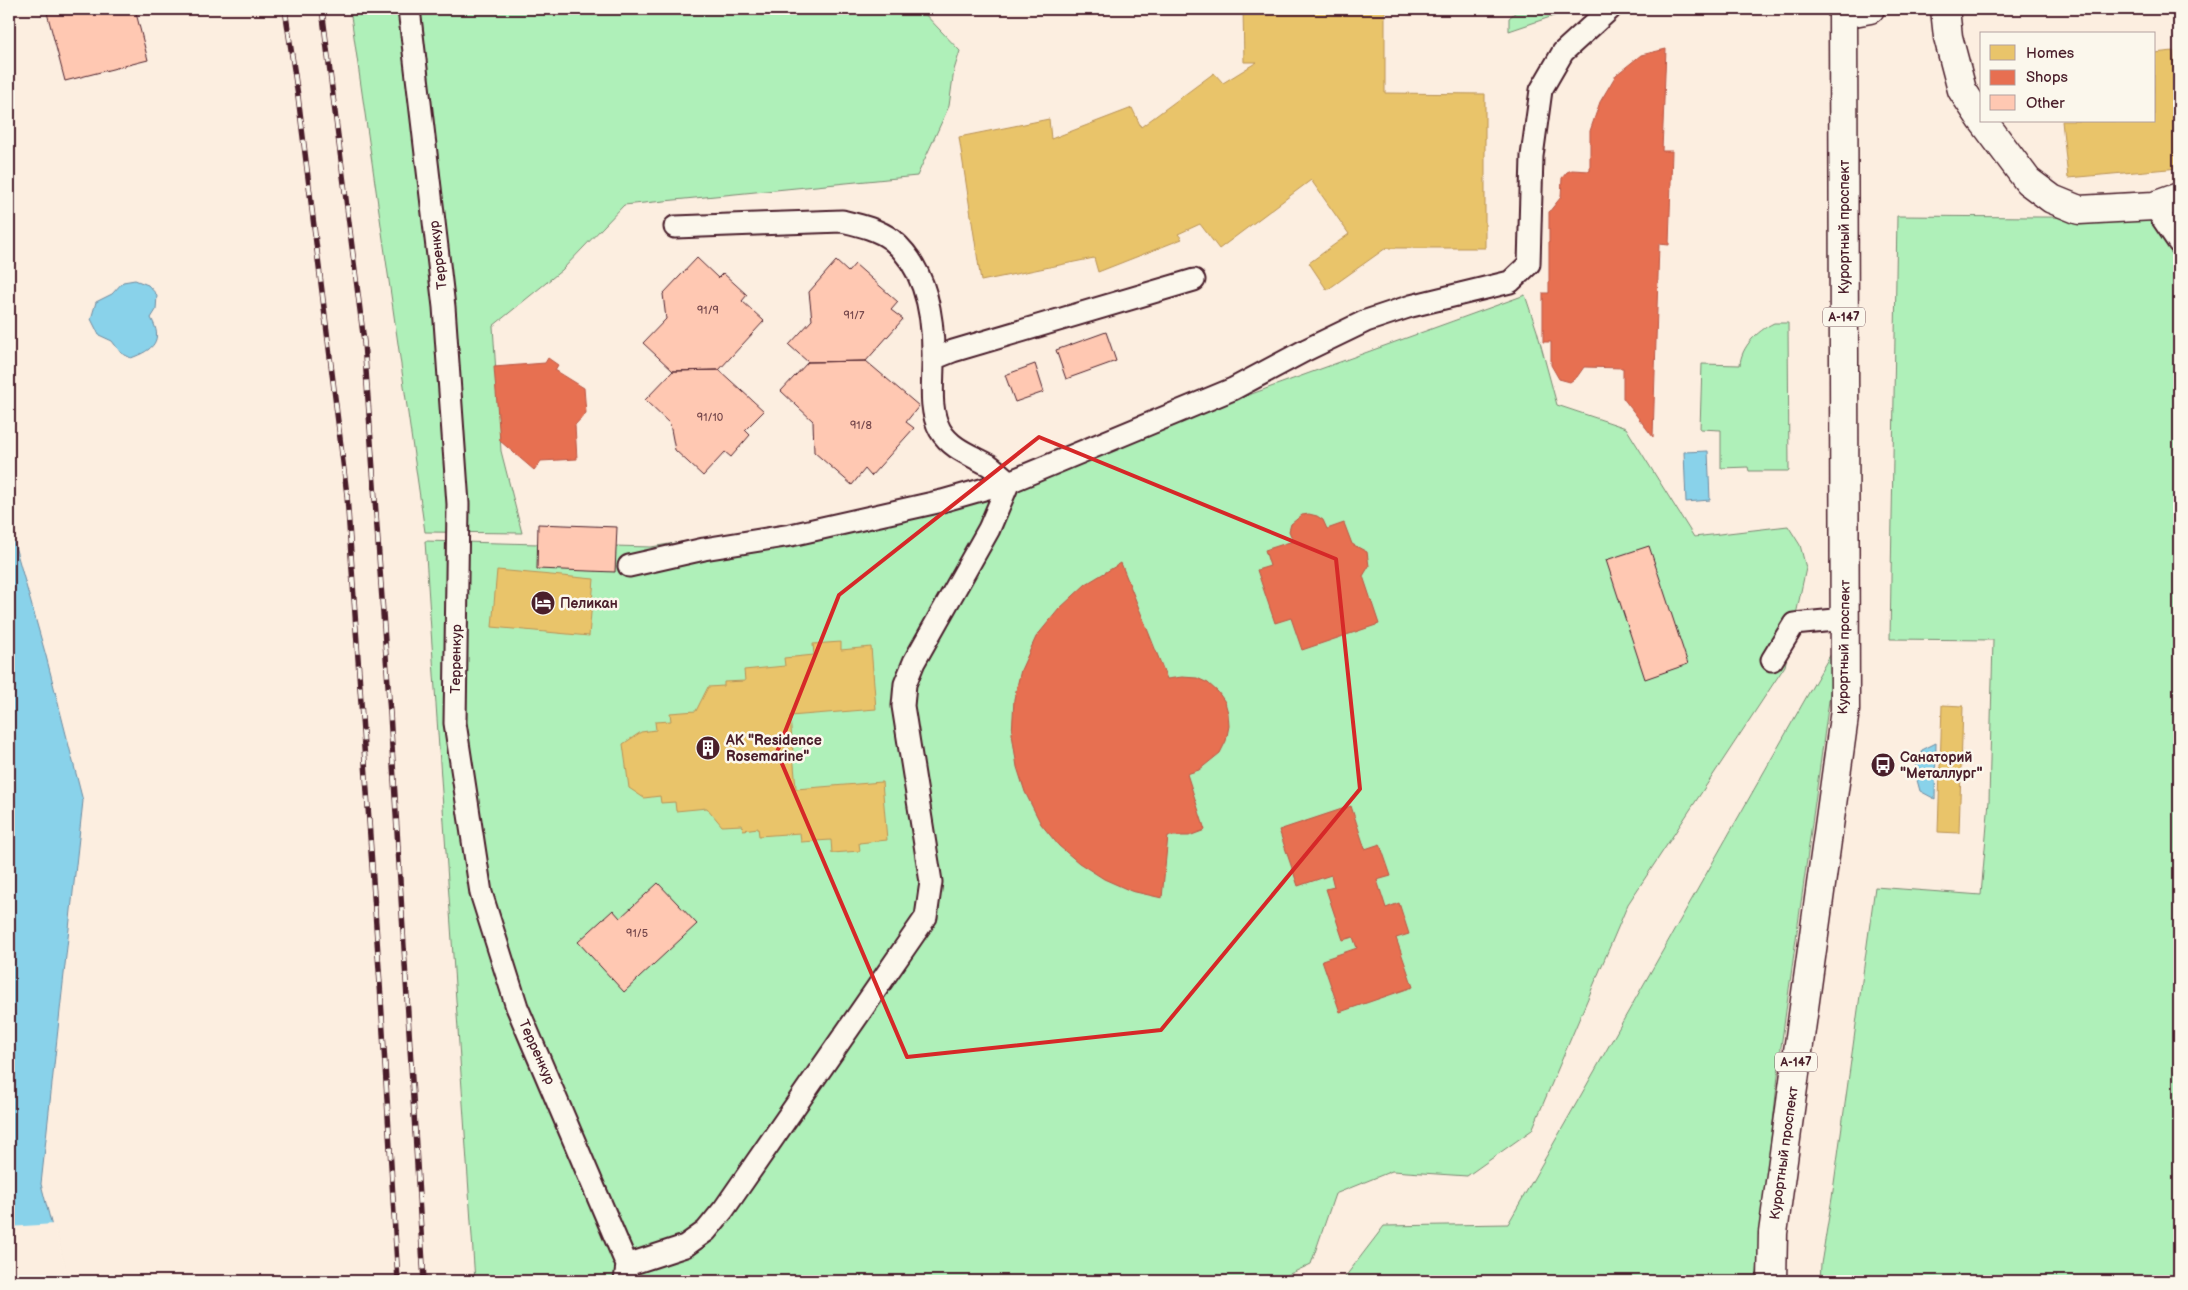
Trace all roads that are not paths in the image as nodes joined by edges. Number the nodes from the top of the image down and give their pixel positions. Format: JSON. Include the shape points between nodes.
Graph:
{"nodes":[{"id":1,"x":409,"y":9,"type":"edge"},
{"id":2,"x":1610,"y":9,"type":"edge"},
{"id":3,"x":1870,"y":9,"type":"edge"},
{"id":4,"x":1945,"y":9,"type":"edge"},
{"id":5,"x":1843,"y":12,"type":"edge"},
{"id":6,"x":1980,"y":118,"type":"edge"},
{"id":7,"x":1983,"y":122,"type":"edge"},
{"id":8,"x":2179,"y":197,"type":"edge"},
{"id":9,"x":2154,"y":206,"type":"junction"},
{"id":10,"x":674,"y":227,"type":"dead end"},
{"id":11,"x":2179,"y":243,"type":"edge"},
{"id":12,"x":1194,"y":280,"type":"dead end"},
{"id":13,"x":933,"y":359,"type":"junction"},
{"id":14,"x":1009,"y":482,"type":"junction"},
{"id":15,"x":629,"y":566,"type":"dead end"},
{"id":16,"x":1845,"y":619,"type":"junction"},
{"id":17,"x":1772,"y":660,"type":"dead end"},
{"id":18,"x":626,"y":1273,"type":"edge"},
{"id":19,"x":1772,"y":1281,"type":"edge"}],
"edges":[{"from":1,"to":18,"type":"lane","name":"Терренкур","via":[[444,307],[457,494],[455,723],[481,893],[517,1007]]},
{"from":2,"to":14,"type":"lane","via":[[1563,52],[1541,90],[1532,156],[1529,264],[1510,282],[1411,306],[1366,321],[1233,389]]},
{"from":3,"to":5,"type":"main road"},
{"from":4,"to":6,"type":"main road","via":[[1948,37],[1962,90]]},
{"from":5,"to":16,"type":"main road","name":"Курортный проспект","number":"А-147"},
{"from":7,"to":9,"type":"main road","via":[[2028,181],[2052,199],[2079,210]]},
{"from":8,"to":9,"type":"main road"},
{"from":9,"to":11,"type":"lane"},
{"from":10,"to":13,"type":"lane","via":[[842,221],[868,227],[891,240],[914,264],[930,305]]},
{"from":12,"to":13,"type":"lane"},
{"from":13,"to":14,"type":"lane","via":[[932,405],[940,430],[956,448],[990,466]]},
{"from":14,"to":15,"type":"lane","via":[[942,501],[791,535],[704,549]]},
{"from":14,"to":18,"type":"lane","via":[[989,529],[918,654],[905,684],[903,706],[931,882],[926,917],[706,1231],[684,1246]]},
{"from":16,"to":17,"type":"lane","via":[[1794,624]]},
{"from":16,"to":19,"type":"main road","name":"Курортный проспект","number":"А-147","via":[[1845,710],[1773,1233]]}]}
